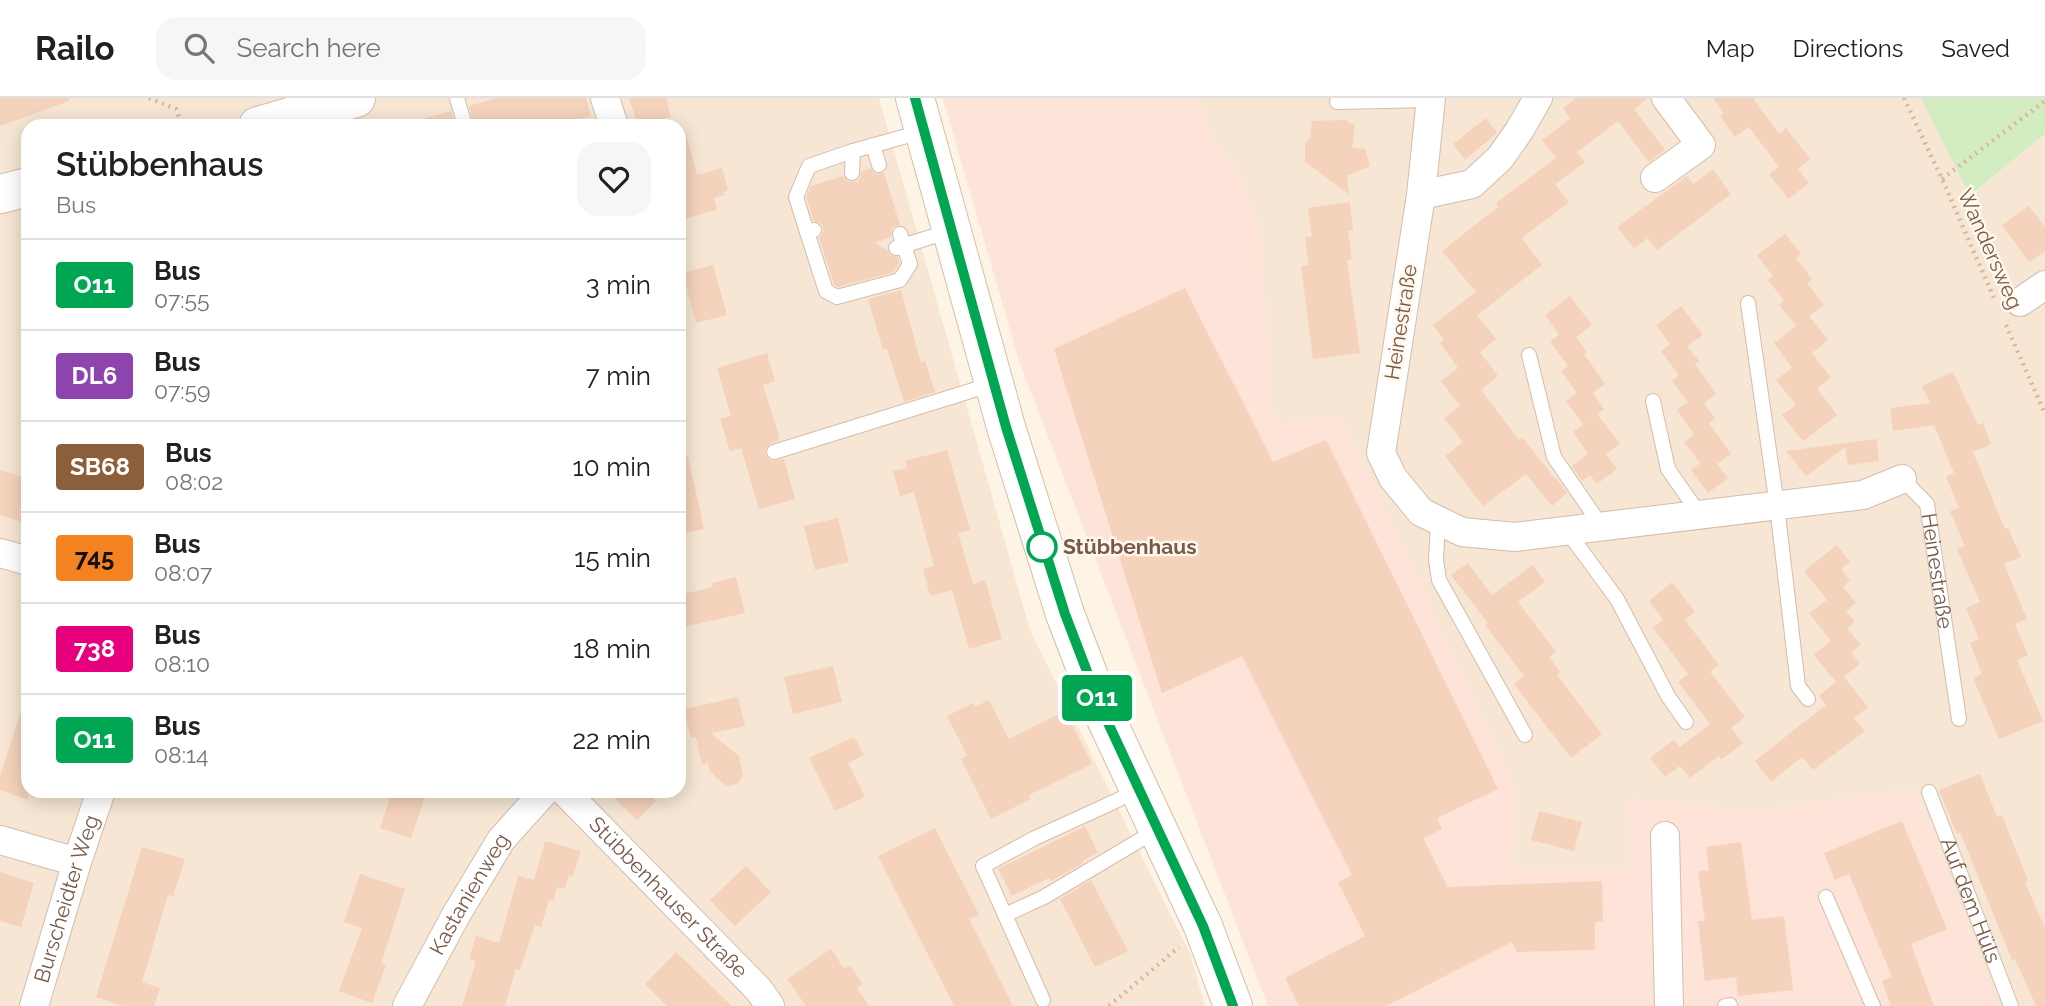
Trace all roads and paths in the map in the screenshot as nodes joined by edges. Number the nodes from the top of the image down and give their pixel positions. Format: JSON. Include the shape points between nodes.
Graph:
{"nodes":[{"id":1,"x":149,"y":98,"type":"edge"},
{"id":2,"x":356,"y":98,"type":"edge"},
{"id":3,"x":457,"y":98,"type":"edge"},
{"id":4,"x":605,"y":98,"type":"edge"},
{"id":5,"x":1538,"y":98,"type":"edge"},
{"id":6,"x":1666,"y":98,"type":"edge"},
{"id":7,"x":1904,"y":98,"type":"edge"},
{"id":8,"x":1431,"y":99,"type":"edge"},
{"id":9,"x":2045,"y":101,"type":"edge"},
{"id":10,"x":1337,"y":102,"type":"dead end"},
{"id":11,"x":920,"y":114,"type":"edge"},
{"id":12,"x":180,"y":119,"type":"edge"},
{"id":13,"x":288,"y":119,"type":"edge"},
{"id":14,"x":463,"y":119,"type":"edge"},
{"id":15,"x":612,"y":119,"type":"edge"},
{"id":16,"x":873,"y":145,"type":"junction"},
{"id":17,"x":853,"y":151,"type":"junction"},
{"id":18,"x":879,"y":165,"type":"dead end"},
{"id":19,"x":852,"y":173,"type":"dead end"},
{"id":20,"x":1656,"y":178,"type":"dead end"},
{"id":21,"x":1942,"y":179,"type":"junction"},
{"id":22,"x":21,"y":189,"type":"edge"},
{"id":23,"x":0,"y":194,"type":"edge"},
{"id":24,"x":1421,"y":195,"type":"junction"},
{"id":25,"x":952,"y":231,"type":"junction"},
{"id":26,"x":2045,"y":285,"type":"edge"},
{"id":27,"x":1748,"y":303,"type":"dead end"},
{"id":28,"x":2007,"y":309,"type":"junction"},
{"id":29,"x":1529,"y":355,"type":"dead end"},
{"id":30,"x":994,"y":384,"type":"junction"},
{"id":31,"x":1653,"y":401,"type":"dead end"},
{"id":32,"x":2045,"y":414,"type":"edge"},
{"id":33,"x":774,"y":452,"type":"dead end"},
{"id":34,"x":1902,"y":478,"type":"joint"},
{"id":35,"x":1777,"y":506,"type":"junction"},
{"id":36,"x":1700,"y":515,"type":"junction"},
{"id":37,"x":1438,"y":521,"type":"junction"},
{"id":38,"x":1602,"y":527,"type":"junction"},
{"id":39,"x":1567,"y":531,"type":"junction"},
{"id":40,"x":0,"y":552,"type":"edge"},
{"id":41,"x":21,"y":559,"type":"edge"},
{"id":42,"x":1808,"y":699,"type":"dead end"},
{"id":43,"x":1959,"y":719,"type":"dead end"},
{"id":44,"x":1686,"y":722,"type":"dead end"},
{"id":45,"x":1525,"y":735,"type":"dead end"},
{"id":46,"x":1139,"y":789,"type":"junction"},
{"id":47,"x":1929,"y":792,"type":"dead end"},
{"id":48,"x":99,"y":798,"type":"edge"},
{"id":49,"x":539,"y":798,"type":"edge"},
{"id":50,"x":571,"y":798,"type":"edge"},
{"id":51,"x":1159,"y":830,"type":"junction"},
{"id":52,"x":1665,"y":836,"type":"dead end"},
{"id":53,"x":0,"y":839,"type":"edge"},
{"id":54,"x":77,"y":862,"type":"junction"},
{"id":55,"x":1826,"y":897,"type":"dead end"},
{"id":56,"x":1005,"y":915,"type":"junction"},
{"id":57,"x":1203,"y":926,"type":"junction"},
{"id":58,"x":1043,"y":1000,"type":"dead end"},
{"id":59,"x":34,"y":1006,"type":"edge"},
{"id":60,"x":407,"y":1006,"type":"edge"},
{"id":61,"x":771,"y":1006,"type":"edge"},
{"id":62,"x":1109,"y":1006,"type":"edge"},
{"id":63,"x":1233,"y":1006,"type":"edge"},
{"id":64,"x":1669,"y":1006,"type":"edge"},
{"id":65,"x":1873,"y":1006,"type":"edge"},
{"id":66,"x":2011,"y":1006,"type":"edge"}],
"edges":[{"from":1,"to":12,"type":"path","via":[[176,109]]},
{"from":2,"to":13,"type":"main road"},
{"from":3,"to":14,"type":"lane"},
{"from":4,"to":15,"type":"street"},
{"from":5,"to":24,"type":"street","via":[[1500,158],[1472,184]]},
{"from":6,"to":20,"type":"street","via":[[1701,145]]},
{"from":7,"to":21,"type":"path","name":"Wandersweg"},
{"from":8,"to":10,"type":"lane","name":"Heinestraße"},
{"from":8,"to":24,"type":"street","name":"Heinestraße"},
{"from":9,"to":21,"type":"path"},
{"from":11,"to":16,"type":"lane"},
{"from":11,"to":25,"type":"main road"},
{"from":16,"to":17,"type":"lane"},
{"from":16,"to":18,"type":"lane"},
{"from":17,"to":19,"type":"lane"},
{"from":17,"to":25,"type":"lane","via":[[809,166],[796,197],[811,231],[826,291],[837,297],[900,280],[910,264],[900,242]]},
{"from":21,"to":28,"type":"path","name":"Wandersweg"},
{"from":22,"to":23,"type":"main road"},
{"from":24,"to":37,"type":"street","name":"Heinestraße","via":[[1381,453],[1421,512]]},
{"from":25,"to":30,"type":"main road"},
{"from":26,"to":28,"type":"street"},
{"from":27,"to":35,"type":"lane"},
{"from":28,"to":32,"type":"path","name":"Wandersweg"},
{"from":29,"to":38,"type":"lane","via":[[1554,457]]},
{"from":30,"to":33,"type":"lane"},
{"from":30,"to":46,"type":"main road","via":[[1065,614]]},
{"from":31,"to":36,"type":"lane","via":[[1668,469]]},
{"from":34,"to":35,"type":"street","name":"Heinestraße","via":[[1863,495]]},
{"from":34,"to":43,"type":"lane","name":"Heinestraße","via":[[1927,504]]},
{"from":35,"to":36,"type":"street","name":"Heinestraße"},
{"from":35,"to":42,"type":"lane","via":[[1798,686]]},
{"from":36,"to":38,"type":"street","name":"Heinestraße"},
{"from":37,"to":39,"type":"street","name":"Heinestraße","via":[[1462,532],[1515,537]]},
{"from":37,"to":45,"type":"lane","via":[[1439,580]]},
{"from":38,"to":39,"type":"street","name":"Heinestraße"},
{"from":39,"to":44,"type":"lane","via":[[1617,598]]},
{"from":40,"to":41,"type":"street"},
{"from":46,"to":51,"type":"main road"},
{"from":46,"to":56,"type":"lane","via":[[983,866]]},
{"from":47,"to":66,"type":"lane","name":"Auf dem Hüls"},
{"from":48,"to":54,"type":"street","name":"Burscheidter Weg"},
{"from":49,"to":60,"type":"street","name":"Kastanienweg","via":[[501,839]]},
{"from":50,"to":61,"type":"street","name":"Stübbenhauser Straße"},
{"from":51,"to":56,"type":"lane"},
{"from":51,"to":57,"type":"main road"},
{"from":52,"to":64,"type":"street"},
{"from":53,"to":54,"type":"street"},
{"from":54,"to":59,"type":"street","name":"Burscheidter Weg"},
{"from":55,"to":65,"type":"lane"},
{"from":56,"to":58,"type":"lane"},
{"from":57,"to":62,"type":"path"},
{"from":57,"to":63,"type":"main road"}]}
